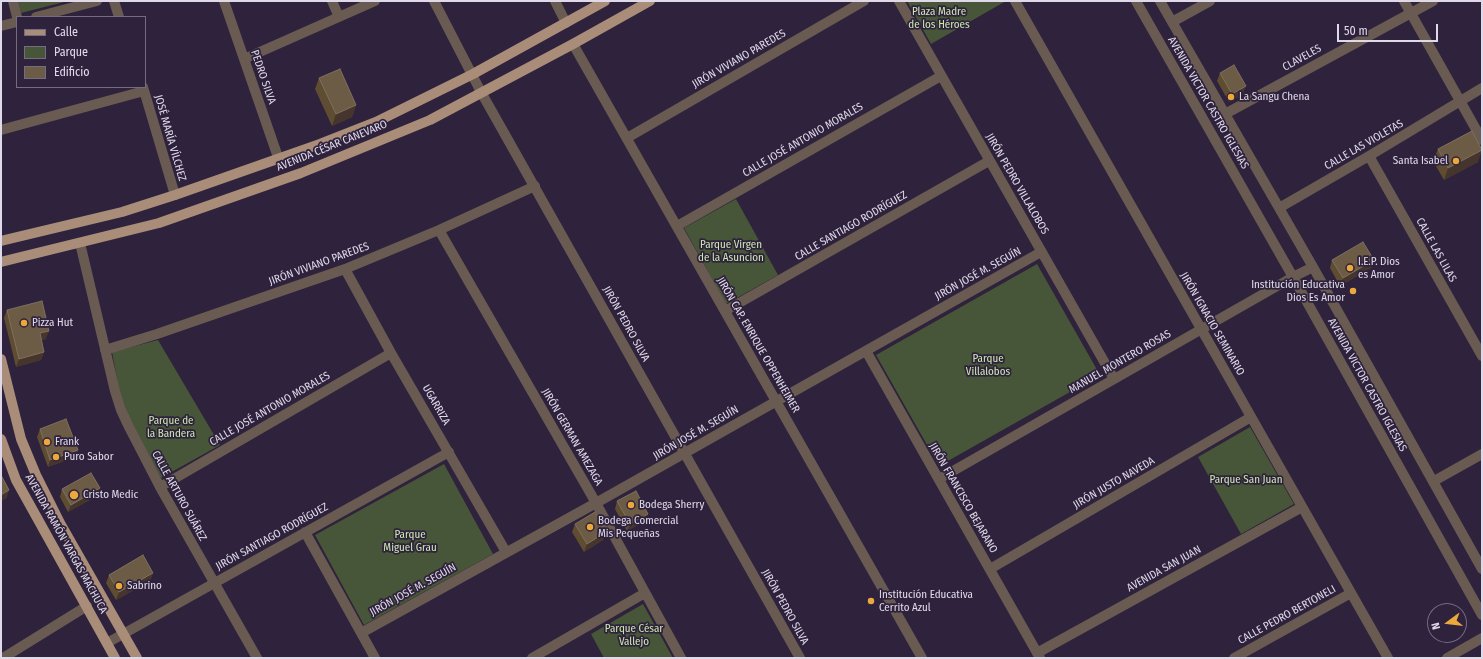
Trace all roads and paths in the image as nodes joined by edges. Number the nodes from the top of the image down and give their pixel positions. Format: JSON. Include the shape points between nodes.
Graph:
{"nodes":[{"id":1,"x":13,"y":1,"type":"edge"},
{"id":2,"x":97,"y":1,"type":"edge"},
{"id":3,"x":114,"y":1,"type":"edge"},
{"id":4,"x":224,"y":1,"type":"edge"},
{"id":5,"x":332,"y":1,"type":"edge"},
{"id":6,"x":375,"y":1,"type":"edge"},
{"id":7,"x":434,"y":1,"type":"edge"},
{"id":8,"x":554,"y":1,"type":"edge"},
{"id":9,"x":605,"y":1,"type":"edge"},
{"id":10,"x":650,"y":1,"type":"edge"},
{"id":11,"x":864,"y":1,"type":"edge"},
{"id":12,"x":899,"y":1,"type":"edge"},
{"id":13,"x":1015,"y":1,"type":"edge"},
{"id":14,"x":1136,"y":1,"type":"edge"},
{"id":15,"x":1160,"y":1,"type":"edge"},
{"id":16,"x":1210,"y":1,"type":"edge"},
{"id":17,"x":1404,"y":1,"type":"edge"},
{"id":18,"x":1433,"y":1,"type":"edge"},
{"id":19,"x":1411,"y":13,"type":"junction"},
{"id":20,"x":17,"y":16,"type":"edge"},
{"id":21,"x":40,"y":16,"type":"edge"},
{"id":22,"x":119,"y":16,"type":"edge"},
{"id":23,"x":339,"y":17,"type":"junction"},
{"id":24,"x":16,"y":22,"type":"edge"},
{"id":25,"x":1172,"y":22,"type":"junction"},
{"id":26,"x":566,"y":23,"type":"junction"},
{"id":27,"x":1,"y":26,"type":"edge"},
{"id":28,"x":574,"y":44,"type":"junction"},
{"id":29,"x":244,"y":58,"type":"junction"},
{"id":30,"x":473,"y":74,"type":"junction"},
{"id":31,"x":941,"y":76,"type":"junction"},
{"id":32,"x":1482,"y":88,"type":"edge"},
{"id":33,"x":144,"y":89,"type":"edge"},
{"id":34,"x":482,"y":92,"type":"junction"},
{"id":35,"x":1460,"y":102,"type":"junction"},
{"id":36,"x":1225,"y":114,"type":"junction"},
{"id":37,"x":1,"y":130,"type":"edge"},
{"id":38,"x":627,"y":138,"type":"junction"},
{"id":39,"x":1482,"y":140,"type":"edge"},
{"id":40,"x":1369,"y":156,"type":"junction"},
{"id":41,"x":279,"y":160,"type":"junction"},
{"id":42,"x":989,"y":161,"type":"junction"},
{"id":43,"x":535,"y":186,"type":"junction"},
{"id":44,"x":175,"y":195,"type":"junction"},
{"id":45,"x":1279,"y":208,"type":"junction"},
{"id":46,"x":676,"y":226,"type":"junction"},
{"id":47,"x":439,"y":230,"type":"junction"},
{"id":48,"x":1,"y":241,"type":"edge"},
{"id":49,"x":80,"y":242,"type":"junction"},
{"id":50,"x":1041,"y":252,"type":"junction"},
{"id":51,"x":1,"y":262,"type":"edge"},
{"id":52,"x":1313,"y":267,"type":"junction"},
{"id":53,"x":345,"y":269,"type":"junction"},
{"id":54,"x":1293,"y":277,"type":"junction"},
{"id":55,"x":725,"y":311,"type":"junction"},
{"id":56,"x":1201,"y":329,"type":"junction"},
{"id":57,"x":105,"y":350,"type":"junction"},
{"id":58,"x":866,"y":350,"type":"junction"},
{"id":59,"x":391,"y":353,"type":"junction"},
{"id":60,"x":1482,"y":356,"type":"edge"},
{"id":61,"x":1,"y":359,"type":"edge"},
{"id":62,"x":1114,"y":379,"type":"junction"},
{"id":63,"x":776,"y":401,"type":"junction"},
{"id":64,"x":1251,"y":417,"type":"junction"},
{"id":65,"x":1,"y":439,"type":"edge"},
{"id":66,"x":449,"y":452,"type":"junction"},
{"id":67,"x":685,"y":453,"type":"junction"},
{"id":68,"x":1482,"y":454,"type":"edge"},
{"id":69,"x":939,"y":479,"type":"junction"},
{"id":70,"x":1434,"y":481,"type":"junction"},
{"id":71,"x":160,"y":487,"type":"junction"},
{"id":72,"x":596,"y":503,"type":"junction"},
{"id":73,"x":1302,"y":507,"type":"junction"},
{"id":74,"x":305,"y":532,"type":"junction"},
{"id":75,"x":506,"y":552,"type":"junction"},
{"id":76,"x":990,"y":569,"type":"junction"},
{"id":77,"x":1482,"y":569,"type":"edge"},
{"id":78,"x":214,"y":583,"type":"junction"},
{"id":79,"x":645,"y":593,"type":"junction"},
{"id":80,"x":1351,"y":593,"type":"junction"},
{"id":81,"x":87,"y":606,"type":"junction"},
{"id":82,"x":1482,"y":615,"type":"edge"},
{"id":83,"x":361,"y":633,"type":"junction"},
{"id":84,"x":123,"y":634,"type":"junction"},
{"id":85,"x":1482,"y":638,"type":"edge"},
{"id":86,"x":107,"y":643,"type":"junction"},
{"id":87,"x":1038,"y":656,"type":"edge"},
{"id":88,"x":3,"y":658,"type":"edge"},
{"id":89,"x":115,"y":658,"type":"edge"},
{"id":90,"x":137,"y":658,"type":"edge"},
{"id":91,"x":257,"y":658,"type":"edge"},
{"id":92,"x":375,"y":658,"type":"edge"},
{"id":93,"x":532,"y":658,"type":"edge"},
{"id":94,"x":681,"y":658,"type":"edge"},
{"id":95,"x":800,"y":658,"type":"edge"},
{"id":96,"x":922,"y":658,"type":"edge"},
{"id":97,"x":1234,"y":658,"type":"edge"},
{"id":98,"x":1388,"y":658,"type":"edge"},
{"id":99,"x":1447,"y":658,"type":"edge"}],
"edges":[{"from":1,"to":20,"type":"street"},
{"from":2,"to":21,"type":"street"},
{"from":3,"to":22,"type":"street"},
{"from":4,"to":29,"type":"street","name":"PEDRO SILVA"},
{"from":5,"to":23,"type":"street"},
{"from":6,"to":23,"type":"street"},
{"from":7,"to":30,"type":"street","name":"JIRÓN PEDRO SILVA"},
{"from":8,"to":26,"type":"street"},
{"from":9,"to":26,"type":"main road","name":"AVENIDA CÉSAR CANEVARO"},
{"from":10,"to":28,"type":"main road","name":"AVENIDA CÉSAR CANEVARO"},
{"from":11,"to":38,"type":"street","name":"JIRÓN VIVIANO PAREDES"},
{"from":12,"to":31,"type":"street","name":"JIRÓN PEDRO VILLALOBOS"},
{"from":13,"to":56,"type":"street","name":"JIRÓN IGNACIO SEMINARIO"},
{"from":14,"to":54,"type":"street","name":"AVENIDA VICTOR CASTRO IGLESIAS"},
{"from":15,"to":25,"type":"street","name":"AVENIDA VICTOR CASTRO IGLESIAS"},
{"from":16,"to":25,"type":"street"},
{"from":17,"to":19,"type":"street"},
{"from":18,"to":19,"type":"street","name":"CLAVELES"},
{"from":19,"to":35,"type":"street"},
{"from":19,"to":36,"type":"street","name":"CLAVELES"},
{"from":23,"to":29,"type":"street"},
{"from":24,"to":27,"type":"street"},
{"from":25,"to":36,"type":"street","name":"AVENIDA VICTOR CASTRO IGLESIAS"},
{"from":26,"to":30,"type":"main road","name":"AVENIDA CÉSAR CANEVARO"},
{"from":28,"to":34,"type":"main road","name":"AVENIDA CÉSAR CANEVARO"},
{"from":28,"to":38,"type":"street","name":"JIRÓN CAP. ENRIQUE OPPENHEIMER"},
{"from":29,"to":41,"type":"street","name":"PEDRO SILVA"},
{"from":30,"to":34,"type":"street","name":"JIRÓN PEDRO SILVA"},
{"from":30,"to":41,"type":"main road","name":"AVENIDA CÉSAR CANEVARO","via":[[376,122]]},
{"from":31,"to":42,"type":"street","name":"JIRÓN PEDRO VILLALOBOS"},
{"from":31,"to":46,"type":"street","name":"CALLE JOSÉ ANTONIO MORALES"},
{"from":32,"to":35,"type":"street","name":"CALLE LAS VIOLETAS"},
{"from":33,"to":37,"type":"street"},
{"from":33,"to":44,"type":"street","name":"JOSÉ MARÍA VÍLCHEZ"},
{"from":34,"to":43,"type":"street","name":"JIRÓN PEDRO SILVA"},
{"from":34,"to":49,"type":"main road","name":"AVENIDA CÉSAR CANEVARO","via":[[430,120],[301,173],[159,223]]},
{"from":35,"to":39,"type":"street"},
{"from":35,"to":40,"type":"street","name":"CALLE LAS VIOLETAS"},
{"from":36,"to":45,"type":"street","name":"AVENIDA VICTOR CASTRO IGLESIAS"},
{"from":38,"to":46,"type":"street","name":"JIRÓN CAP. ENRIQUE OPPENHEIMER"},
{"from":40,"to":45,"type":"street","name":"CALLE LAS VIOLETAS"},
{"from":40,"to":60,"type":"street","name":"CALLE LAS LILAS"},
{"from":41,"to":44,"type":"main road","name":"AVENIDA CÉSAR CANEVARO"},
{"from":42,"to":50,"type":"street","name":"JIRÓN PEDRO VILLALOBOS"},
{"from":42,"to":55,"type":"street","name":"CALLE SANTIAGO RODRÍGUEZ"},
{"from":43,"to":47,"type":"street","name":"JIRÓN VIVIANO PAREDES"},
{"from":43,"to":67,"type":"street","name":"JIRÓN PEDRO SILVA"},
{"from":44,"to":48,"type":"main road","name":"AVENIDA CÉSAR CANEVARO","via":[[122,212]]},
{"from":45,"to":52,"type":"street","name":"AVENIDA VICTOR CASTRO IGLESIAS"},
{"from":46,"to":55,"type":"street","name":"JIRÓN CAP. ENRIQUE OPPENHEIMER"},
{"from":47,"to":53,"type":"street","name":"JIRÓN VIVIANO PAREDES"},
{"from":47,"to":72,"type":"street","name":"JIRÓN GERMAN AMEZAGA"},
{"from":49,"to":51,"type":"main road","name":"AVENIDA CÉSAR CANEVARO"},
{"from":49,"to":57,"type":"street","name":"CALLE ARTURO SUÁREZ"},
{"from":50,"to":58,"type":"street","name":"JIRÓN JOSÉ M. SEGUÍN"},
{"from":50,"to":62,"type":"street","name":"JIRÓN PEDRO VILLALOBOS"},
{"from":52,"to":54,"type":"street","name":"MANUEL MONTERO ROSAS"},
{"from":52,"to":70,"type":"street","name":"AVENIDA VICTOR CASTRO IGLESIAS"},
{"from":53,"to":57,"type":"street","name":"JIRÓN VIVIANO PAREDES"},
{"from":53,"to":59,"type":"street","name":"UGARRIZA"},
{"from":54,"to":56,"type":"street","name":"MANUEL MONTERO ROSAS"},
{"from":54,"to":82,"type":"street","name":"AVENIDA VICTOR CASTRO IGLESIAS"},
{"from":55,"to":63,"type":"street","name":"JIRÓN CAP. ENRIQUE OPPENHEIMER"},
{"from":56,"to":62,"type":"street","name":"MANUEL MONTERO ROSAS"},
{"from":56,"to":64,"type":"street","name":"JIRÓN IGNACIO SEMINARIO"},
{"from":57,"to":71,"type":"street","name":"CALLE ARTURO SUÁREZ","via":[[121,410]]},
{"from":58,"to":63,"type":"street","name":"JIRÓN JOSÉ M. SEGUÍN"},
{"from":58,"to":69,"type":"street","name":"JIRÓN FRANCISCO BEJARANO"},
{"from":59,"to":66,"type":"street","name":"UGARRIZA"},
{"from":59,"to":71,"type":"street","name":"CALLE JOSÉ ANTONIO MORALES"},
{"from":61,"to":84,"type":"main road","name":"AVENIDA RAMÓN VARGAS MACHUCA","via":[[21,439],[36,475]]},
{"from":62,"to":69,"type":"street","name":"MANUEL MONTERO ROSAS"},
{"from":63,"to":67,"type":"street","name":"JIRÓN JOSÉ M. SEGUÍN"},
{"from":63,"to":96,"type":"street","name":"JIRÓN CAP. ENRIQUE OPPENHEIMER"},
{"from":64,"to":73,"type":"street","name":"JIRÓN IGNACIO SEMINARIO"},
{"from":64,"to":76,"type":"street","name":"JIRÓN JUSTO NAVEDA"},
{"from":65,"to":81,"type":"main road","name":"AVENIDA RAMÓN VARGAS MACHUCA","via":[[16,480]]},
{"from":66,"to":74,"type":"street","name":"JIRÓN SANTIAGO RODRÍGUEZ"},
{"from":66,"to":75,"type":"street","name":"UGARRIZA"},
{"from":67,"to":72,"type":"street","name":"JIRÓN JOSÉ M. SEGUÍN"},
{"from":67,"to":95,"type":"street","name":"JIRÓN PEDRO SILVA"},
{"from":68,"to":70,"type":"street"},
{"from":69,"to":76,"type":"street","name":"JIRÓN FRANCISCO BEJARANO"},
{"from":70,"to":77,"type":"street","name":"AVENIDA VICTOR CASTRO IGLESIAS"},
{"from":71,"to":78,"type":"street","name":"CALLE ARTURO SUÁREZ"},
{"from":72,"to":75,"type":"street","name":"JIRÓN JOSÉ M. SEGUÍN"},
{"from":72,"to":79,"type":"street","name":"JIRÓN GERMAN AMEZAGA"},
{"from":73,"to":80,"type":"street","name":"JIRÓN IGNACIO SEMINARIO"},
{"from":73,"to":87,"type":"street","name":"AVENIDA SAN JUAN"},
{"from":74,"to":78,"type":"street","name":"JIRÓN SANTIAGO RODRÍGUEZ"},
{"from":74,"to":83,"type":"street"},
{"from":75,"to":83,"type":"street","name":"JIRÓN JOSÉ M. SEGUÍN"},
{"from":76,"to":87,"type":"street","name":"JIRÓN FRANCISCO BEJARANO"},
{"from":78,"to":84,"type":"street","name":"JIRÓN SANTIAGO RODRÍGUEZ"},
{"from":78,"to":91,"type":"street","name":"CALLE ARTURO SUÁREZ"},
{"from":79,"to":93,"type":"street"},
{"from":79,"to":94,"type":"street","name":"JIRÓN GERMAN AMEZAGA"},
{"from":80,"to":97,"type":"street","name":"CALLE PEDRO BERTONELI"},
{"from":80,"to":98,"type":"street","name":"JIRÓN IGNACIO SEMINARIO"},
{"from":81,"to":86,"type":"main road","name":"AVENIDA RAMÓN VARGAS MACHUCA"},
{"from":81,"to":88,"type":"street"},
{"from":83,"to":92,"type":"street"},
{"from":84,"to":86,"type":"street","name":"JIRÓN SANTIAGO RODRÍGUEZ"},
{"from":84,"to":90,"type":"main road","name":"AVENIDA RAMÓN VARGAS MACHUCA"},
{"from":85,"to":99,"type":"street"},
{"from":86,"to":89,"type":"main road","name":"AVENIDA RAMÓN VARGAS MACHUCA"}]}
